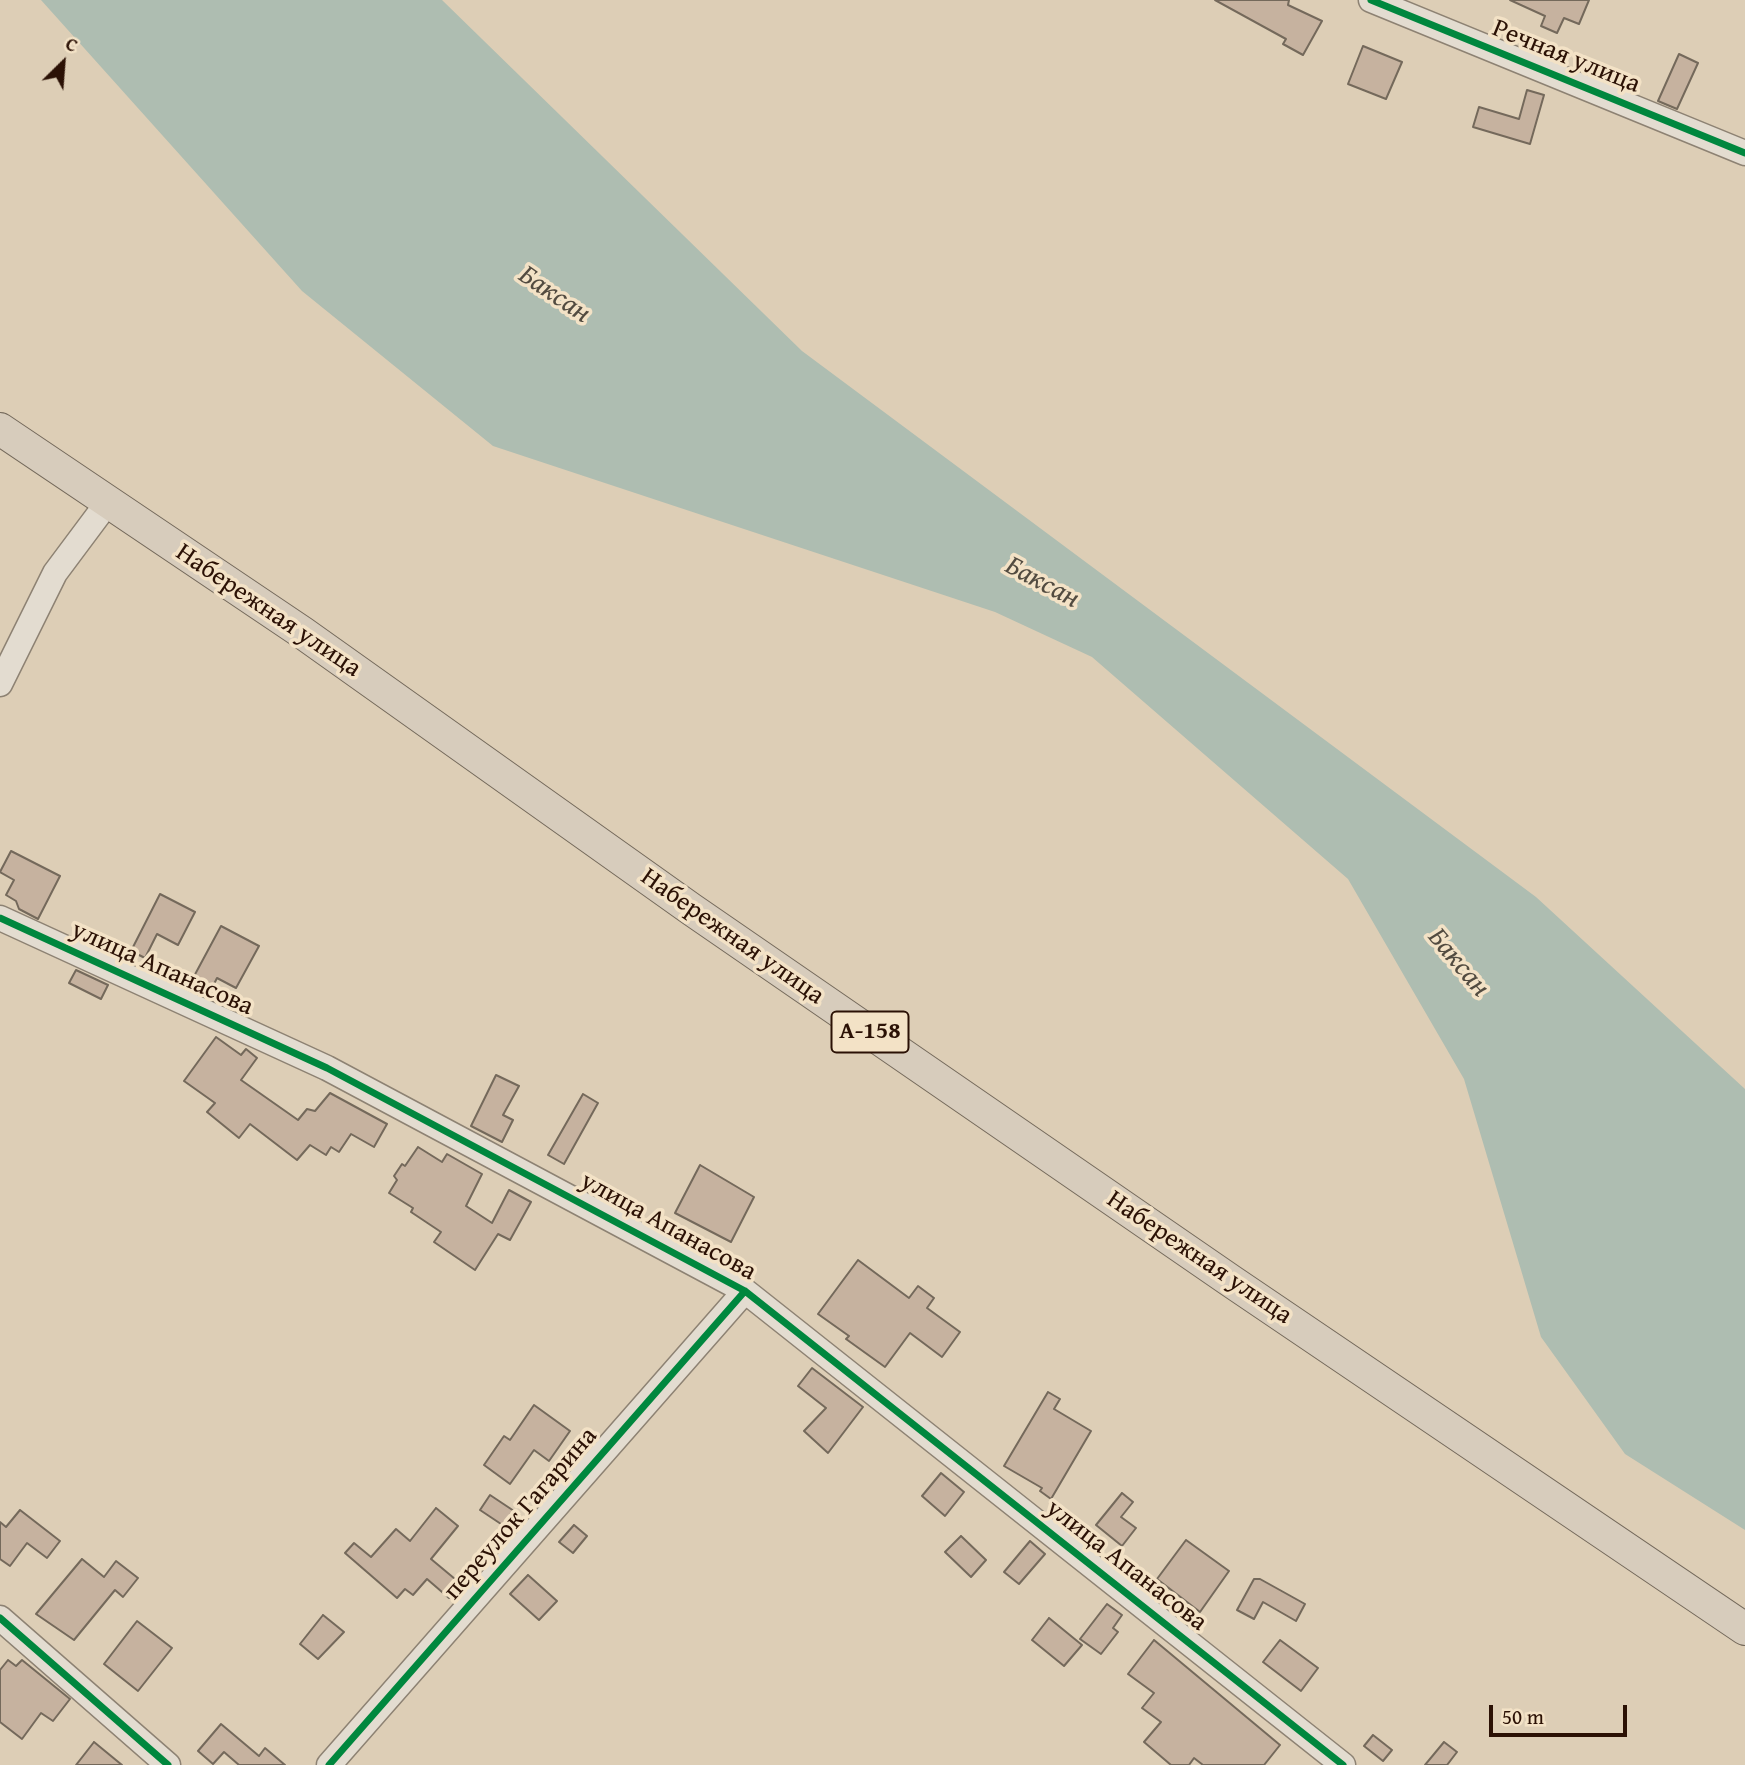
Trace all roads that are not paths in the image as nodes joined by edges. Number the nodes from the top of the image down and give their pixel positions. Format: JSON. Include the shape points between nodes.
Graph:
{"nodes":[{"id":1,"x":1371,"y":0,"type":"edge"},
{"id":2,"x":1745,"y":153,"type":"edge"},
{"id":3,"x":0,"y":429,"type":"edge"},
{"id":4,"x":108,"y":502,"type":"junction"},
{"id":5,"x":0,"y":684,"type":"edge"},
{"id":6,"x":0,"y":918,"type":"edge"},
{"id":7,"x":745,"y":1291,"type":"junction"},
{"id":8,"x":0,"y":1618,"type":"edge"},
{"id":9,"x":1745,"y":1629,"type":"edge"},
{"id":10,"x":168,"y":1765,"type":"edge"},
{"id":11,"x":329,"y":1765,"type":"edge"},
{"id":12,"x":1343,"y":1765,"type":"edge"}],
"edges":[{"from":1,"to":2,"type":"street","name":"Речная улица"},
{"from":3,"to":4,"type":"main road","name":"Набережная улица","number":"А-158"},
{"from":4,"to":5,"type":"street","via":[[55,573]]},
{"from":4,"to":9,"type":"main road","name":"Набережная улица","number":"А-158","via":[[303,633],[817,996]]},
{"from":6,"to":7,"type":"street","name":"улица Апанасова","via":[[327,1068]]},
{"from":7,"to":11,"type":"street","name":"переулок Гагарина"},
{"from":7,"to":12,"type":"street","name":"улица Апанасова"},
{"from":8,"to":10,"type":"street"}]}
